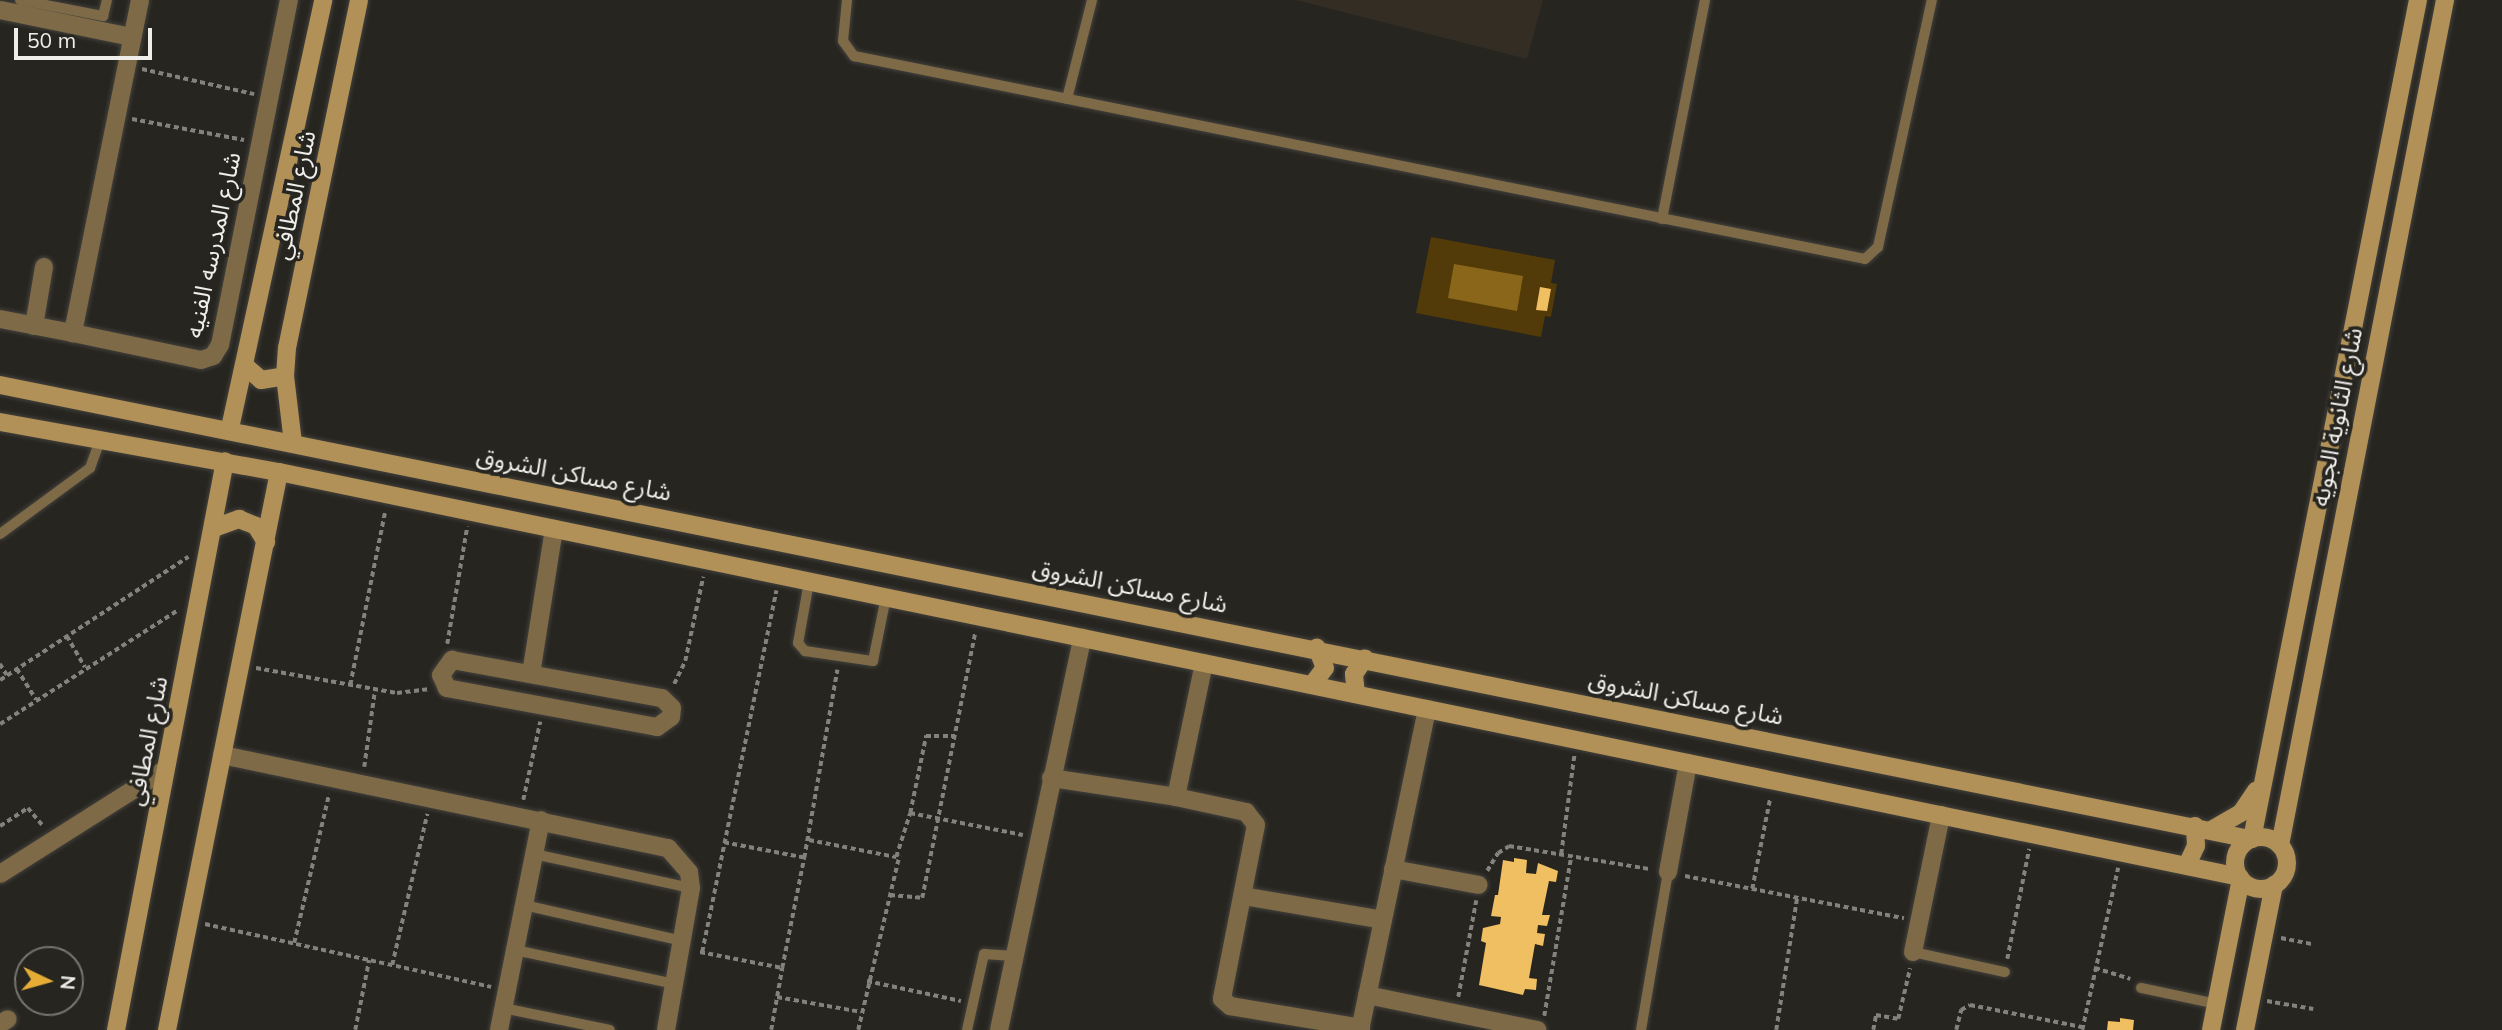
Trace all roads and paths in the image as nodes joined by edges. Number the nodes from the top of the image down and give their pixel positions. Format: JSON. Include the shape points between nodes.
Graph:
{"nodes":[{"id":1,"x":20,"y":0,"type":"edge"},
{"id":2,"x":107,"y":0,"type":"edge"},
{"id":3,"x":140,"y":0,"type":"edge"},
{"id":4,"x":289,"y":0,"type":"edge"},
{"id":5,"x":323,"y":0,"type":"edge"},
{"id":6,"x":359,"y":0,"type":"edge"},
{"id":7,"x":847,"y":0,"type":"edge"},
{"id":8,"x":1092,"y":0,"type":"edge"},
{"id":9,"x":1705,"y":0,"type":"edge"},
{"id":10,"x":1932,"y":0,"type":"edge"},
{"id":11,"x":2418,"y":0,"type":"edge"},
{"id":12,"x":2445,"y":0,"type":"edge"},
{"id":13,"x":43,"y":2,"type":"edge"},
{"id":14,"x":76,"y":5,"type":"edge"},
{"id":15,"x":0,"y":10,"type":"edge"},
{"id":16,"x":132,"y":37,"type":"junction"},
{"id":17,"x":127,"y":66,"type":"junction"},
{"id":18,"x":270,"y":98,"type":"junction"},
{"id":19,"x":1067,"y":99,"type":"junction"},
{"id":20,"x":117,"y":116,"type":"junction"},
{"id":21,"x":260,"y":143,"type":"junction"},
{"id":22,"x":1662,"y":219,"type":"junction"},
{"id":23,"x":44,"y":267,"type":"dead end"},
{"id":24,"x":0,"y":319,"type":"edge"},
{"id":25,"x":34,"y":326,"type":"junction"},
{"id":26,"x":73,"y":333,"type":"junction"},
{"id":27,"x":244,"y":365,"type":"junction"},
{"id":28,"x":285,"y":376,"type":"junction"},
{"id":29,"x":0,"y":385,"type":"edge"},
{"id":30,"x":0,"y":422,"type":"edge"},
{"id":31,"x":230,"y":428,"type":"junction"},
{"id":32,"x":101,"y":438,"type":"junction"},
{"id":33,"x":293,"y":443,"type":"junction"},
{"id":34,"x":225,"y":461,"type":"junction"},
{"id":35,"x":279,"y":472,"type":"junction"},
{"id":36,"x":388,"y":495,"type":"junction"},
{"id":37,"x":470,"y":512,"type":"junction"},
{"id":38,"x":554,"y":529,"type":"junction"},
{"id":39,"x":0,"y":534,"type":"edge"},
{"id":40,"x":212,"y":535,"type":"junction"},
{"id":41,"x":266,"y":542,"type":"junction"},
{"id":42,"x":707,"y":561,"type":"junction"},
{"id":43,"x":779,"y":575,"type":"junction"},
{"id":44,"x":809,"y":582,"type":"junction"},
{"id":45,"x":202,"y":595,"type":"junction"},
{"id":46,"x":886,"y":597,"type":"junction"},
{"id":47,"x":978,"y":616,"type":"junction"},
{"id":48,"x":67,"y":636,"type":"junction"},
{"id":49,"x":1082,"y":638,"type":"junction"},
{"id":50,"x":1317,"y":648,"type":"junction"},
{"id":51,"x":839,"y":657,"type":"junction"},
{"id":52,"x":1365,"y":658,"type":"junction"},
{"id":53,"x":1204,"y":663,"type":"junction"},
{"id":54,"x":0,"y":664,"type":"edge"},
{"id":55,"x":240,"y":665,"type":"junction"},
{"id":56,"x":85,"y":667,"type":"junction"},
{"id":57,"x":17,"y":669,"type":"junction"},
{"id":58,"x":442,"y":670,"type":"junction"},
{"id":59,"x":531,"y":674,"type":"junction"},
{"id":60,"x":7,"y":675,"type":"junction"},
{"id":61,"x":0,"y":680,"type":"edge"},
{"id":62,"x":350,"y":685,"type":"junction"},
{"id":63,"x":1312,"y":685,"type":"junction"},
{"id":64,"x":447,"y":688,"type":"junction"},
{"id":65,"x":375,"y":690,"type":"junction"},
{"id":66,"x":1356,"y":694,"type":"junction"},
{"id":67,"x":36,"y":700,"type":"junction"},
{"id":68,"x":669,"y":703,"type":"junction"},
{"id":69,"x":543,"y":706,"type":"junction"},
{"id":70,"x":1427,"y":709,"type":"junction"},
{"id":71,"x":0,"y":724,"type":"edge"},
{"id":72,"x":954,"y":736,"type":"junction"},
{"id":73,"x":1576,"y":740,"type":"junction"},
{"id":74,"x":222,"y":755,"type":"junction"},
{"id":75,"x":1688,"y":762,"type":"junction"},
{"id":76,"x":166,"y":769,"type":"junction"},
{"id":77,"x":333,"y":778,"type":"junction"},
{"id":78,"x":1051,"y":778,"type":"junction"},
{"id":79,"x":1773,"y":780,"type":"junction"},
{"id":80,"x":361,"y":784,"type":"junction"},
{"id":81,"x":2260,"y":785,"type":"junction"},
{"id":82,"x":1176,"y":797,"type":"junction"},
{"id":83,"x":431,"y":798,"type":"junction"},
{"id":84,"x":910,"y":813,"type":"junction"},
{"id":85,"x":1941,"y":815,"type":"junction"},
{"id":86,"x":520,"y":816,"type":"junction"},
{"id":87,"x":938,"y":818,"type":"junction"},
{"id":88,"x":541,"y":820,"type":"junction"},
{"id":89,"x":0,"y":826,"type":"edge"},
{"id":90,"x":2194,"y":826,"type":"junction"},
{"id":91,"x":2213,"y":829,"type":"junction"},
{"id":92,"x":2033,"y":834,"type":"junction"},
{"id":93,"x":1039,"y":838,"type":"junction"},
{"id":94,"x":2251,"y":839,"type":"junction"},
{"id":95,"x":809,"y":840,"type":"junction"},
{"id":96,"x":53,"y":841,"type":"junction"},
{"id":97,"x":724,"y":842,"type":"junction"},
{"id":98,"x":2280,"y":845,"type":"junction"},
{"id":99,"x":2121,"y":852,"type":"junction"},
{"id":100,"x":534,"y":854,"type":"junction"},
{"id":101,"x":1561,"y":854,"type":"junction"},
{"id":102,"x":899,"y":856,"type":"junction"},
{"id":103,"x":1571,"y":856,"type":"junction"},
{"id":104,"x":804,"y":858,"type":"junction"},
{"id":105,"x":2187,"y":865,"type":"junction"},
{"id":106,"x":1394,"y":869,"type":"junction"},
{"id":107,"x":1668,"y":872,"type":"junction"},
{"id":108,"x":0,"y":874,"type":"edge"},
{"id":109,"x":2241,"y":878,"type":"junction"},
{"id":110,"x":1479,"y":885,"type":"junction"},
{"id":111,"x":2274,"y":885,"type":"junction"},
{"id":112,"x":691,"y":888,"type":"junction"},
{"id":113,"x":1752,"y":888,"type":"junction"},
{"id":114,"x":890,"y":895,"type":"junction"},
{"id":115,"x":1243,"y":896,"type":"junction"},
{"id":116,"x":1797,"y":898,"type":"junction"},
{"id":117,"x":524,"y":905,"type":"junction"},
{"id":118,"x":189,"y":920,"type":"junction"},
{"id":119,"x":1383,"y":920,"type":"junction"},
{"id":120,"x":1920,"y":921,"type":"junction"},
{"id":121,"x":2265,"y":935,"type":"junction"},
{"id":122,"x":294,"y":943,"type":"junction"},
{"id":123,"x":682,"y":944,"type":"junction"},
{"id":124,"x":2312,"y":944,"type":"dead end"},
{"id":125,"x":515,"y":950,"type":"junction"},
{"id":126,"x":1913,"y":952,"type":"junction"},
{"id":127,"x":702,"y":953,"type":"junction"},
{"id":128,"x":1014,"y":956,"type":"junction"},
{"id":129,"x":369,"y":960,"type":"junction"},
{"id":130,"x":392,"y":965,"type":"junction"},
{"id":131,"x":782,"y":968,"type":"junction"},
{"id":132,"x":2095,"y":968,"type":"junction"},
{"id":133,"x":2005,"y":972,"type":"joint"},
{"id":134,"x":867,"y":981,"type":"junction"},
{"id":135,"x":675,"y":984,"type":"junction"},
{"id":136,"x":2141,"y":988,"type":"joint"},
{"id":137,"x":1367,"y":995,"type":"junction"},
{"id":138,"x":777,"y":997,"type":"junction"},
{"id":139,"x":2251,"y":998,"type":"junction"},
{"id":140,"x":505,"y":999,"type":"junction"},
{"id":141,"x":972,"y":1003,"type":"junction"},
{"id":142,"x":2217,"y":1004,"type":"junction"},
{"id":143,"x":2313,"y":1009,"type":"dead end"},
{"id":144,"x":861,"y":1012,"type":"junction"},
{"id":145,"x":1455,"y":1013,"type":"junction"},
{"id":146,"x":1360,"y":1029,"type":"edge"},
{"id":147,"x":2082,"y":1029,"type":"edge"},
{"id":148,"x":116,"y":1030,"type":"edge"},
{"id":149,"x":167,"y":1030,"type":"edge"},
{"id":150,"x":355,"y":1030,"type":"edge"},
{"id":151,"x":499,"y":1030,"type":"edge"},
{"id":152,"x":610,"y":1030,"type":"edge"},
{"id":153,"x":666,"y":1030,"type":"edge"},
{"id":154,"x":771,"y":1030,"type":"edge"},
{"id":155,"x":858,"y":1030,"type":"edge"},
{"id":156,"x":967,"y":1030,"type":"edge"},
{"id":157,"x":999,"y":1030,"type":"edge"},
{"id":158,"x":1539,"y":1030,"type":"edge"},
{"id":159,"x":1641,"y":1030,"type":"edge"},
{"id":160,"x":1776,"y":1030,"type":"edge"},
{"id":161,"x":1873,"y":1030,"type":"edge"},
{"id":162,"x":1956,"y":1030,"type":"edge"},
{"id":163,"x":2211,"y":1030,"type":"edge"},
{"id":164,"x":2245,"y":1030,"type":"edge"}],
"edges":[{"from":1,"to":13,"type":"lane"},
{"from":2,"to":14,"type":"lane","via":[[103,16]]},
{"from":3,"to":16,"type":"street"},
{"from":4,"to":18,"type":"street","name":"شارع المدرسه الفنيه"},
{"from":5,"to":27,"type":"street","name":"شارع المطافي"},
{"from":6,"to":28,"type":"street","name":"شارع المطافي"},
{"from":7,"to":19,"type":"lane","via":[[843,41],[854,56]]},
{"from":8,"to":19,"type":"lane"},
{"from":9,"to":22,"type":"lane"},
{"from":10,"to":22,"type":"lane","via":[[1878,247],[1871,257]]},
{"from":11,"to":81,"type":"street","name":"شارع الثانوية الجويه"},
{"from":12,"to":98,"type":"street","name":"شارع الثانوية الجويه"},
{"from":13,"to":14,"type":"lane"},
{"from":15,"to":16,"type":"street"},
{"from":16,"to":17,"type":"street"},
{"from":17,"to":18,"type":"path"},
{"from":17,"to":20,"type":"street"},
{"from":18,"to":21,"type":"street","name":"شارع المدرسه الفنيه"},
{"from":19,"to":22,"type":"lane"},
{"from":20,"to":21,"type":"path"},
{"from":20,"to":26,"type":"street"},
{"from":21,"to":26,"type":"street","name":"شارع المدرسه الفنيه","via":[[220,345],[213,356],[195,359]]},
{"from":23,"to":25,"type":"street"},
{"from":24,"to":25,"type":"street"},
{"from":25,"to":26,"type":"street"},
{"from":27,"to":28,"type":"street","via":[[261,380]]},
{"from":27,"to":31,"type":"street","name":"شارع المطافي"},
{"from":28,"to":33,"type":"street","name":"شارع المطافي"},
{"from":29,"to":31,"type":"street","name":"شارع مساكن الشروق"},
{"from":30,"to":32,"type":"street"},
{"from":31,"to":33,"type":"street","name":"شارع مساكن الشروق"},
{"from":32,"to":34,"type":"street"},
{"from":32,"to":39,"type":"lane","via":[[90,468]]},
{"from":33,"to":50,"type":"street","name":"شارع مساكن الشروق"},
{"from":34,"to":35,"type":"street"},
{"from":34,"to":40,"type":"street","name":"شارع المطافي"},
{"from":35,"to":36,"type":"street"},
{"from":35,"to":41,"type":"street"},
{"from":36,"to":37,"type":"street"},
{"from":36,"to":62,"type":"path"},
{"from":37,"to":38,"type":"street"},
{"from":37,"to":58,"type":"path"},
{"from":38,"to":42,"type":"street"},
{"from":38,"to":59,"type":"street"},
{"from":40,"to":41,"type":"street","via":[[230,520],[248,522]]},
{"from":40,"to":45,"type":"street","name":"شارع المطافي"},
{"from":40,"to":48,"type":"path"},
{"from":41,"to":55,"type":"street"},
{"from":42,"to":43,"type":"street"},
{"from":42,"to":68,"type":"path","via":[[685,661]]},
{"from":43,"to":44,"type":"street"},
{"from":43,"to":97,"type":"path"},
{"from":44,"to":46,"type":"street"},
{"from":44,"to":51,"type":"lane","via":[[799,646]]},
{"from":45,"to":56,"type":"path"},
{"from":45,"to":76,"type":"street","name":"شارع المطافي"},
{"from":46,"to":47,"type":"street"},
{"from":46,"to":51,"type":"lane","via":[[874,660]]},
{"from":47,"to":49,"type":"street"},
{"from":47,"to":72,"type":"path"},
{"from":48,"to":56,"type":"path"},
{"from":48,"to":57,"type":"path"},
{"from":49,"to":53,"type":"street"},
{"from":49,"to":78,"type":"street"},
{"from":50,"to":52,"type":"street","name":"شارع مساكن الشروق"},
{"from":50,"to":63,"type":"street","via":[[1325,668]]},
{"from":51,"to":95,"type":"path"},
{"from":52,"to":66,"type":"street","via":[[1354,674]]},
{"from":52,"to":90,"type":"street","name":"شارع مساكن الشروق"},
{"from":53,"to":63,"type":"street"},
{"from":53,"to":82,"type":"street"},
{"from":54,"to":60,"type":"path"},
{"from":55,"to":62,"type":"path"},
{"from":55,"to":74,"type":"street"},
{"from":56,"to":67,"type":"path"},
{"from":57,"to":60,"type":"path"},
{"from":57,"to":67,"type":"path"},
{"from":58,"to":59,"type":"street","via":[[452,660]]},
{"from":58,"to":64,"type":"street"},
{"from":59,"to":68,"type":"street"},
{"from":60,"to":61,"type":"path"},
{"from":62,"to":65,"type":"path"},
{"from":63,"to":66,"type":"street"},
{"from":64,"to":65,"type":"path","via":[[414,693]]},
{"from":64,"to":69,"type":"street"},
{"from":65,"to":80,"type":"path"},
{"from":66,"to":70,"type":"street"},
{"from":67,"to":71,"type":"path"},
{"from":68,"to":69,"type":"street","via":[[669,721],[657,727]]},
{"from":69,"to":86,"type":"path"},
{"from":70,"to":73,"type":"street"},
{"from":70,"to":106,"type":"street"},
{"from":72,"to":84,"type":"path","via":[[926,736]]},
{"from":72,"to":87,"type":"path"},
{"from":73,"to":75,"type":"street"},
{"from":73,"to":101,"type":"path"},
{"from":74,"to":77,"type":"street"},
{"from":74,"to":118,"type":"street"},
{"from":75,"to":79,"type":"street"},
{"from":75,"to":107,"type":"street"},
{"from":76,"to":96,"type":"street"},
{"from":76,"to":148,"type":"street","name":"شارع المطافي"},
{"from":77,"to":80,"type":"street"},
{"from":77,"to":122,"type":"path"},
{"from":78,"to":82,"type":"street"},
{"from":78,"to":93,"type":"street"},
{"from":79,"to":85,"type":"street"},
{"from":79,"to":113,"type":"path"},
{"from":80,"to":83,"type":"street"},
{"from":81,"to":91,"type":"street","via":[[2241,813]]},
{"from":81,"to":94,"type":"street","name":"شارع الثانوية الجويه"},
{"from":82,"to":115,"type":"street","via":[[1252,817],[1256,832]]},
{"from":83,"to":86,"type":"street"},
{"from":83,"to":130,"type":"path"},
{"from":84,"to":87,"type":"path"},
{"from":84,"to":102,"type":"path"},
{"from":85,"to":92,"type":"street"},
{"from":85,"to":120,"type":"street"},
{"from":86,"to":88,"type":"street"},
{"from":87,"to":93,"type":"path"},
{"from":87,"to":114,"type":"path","via":[[922,898]]},
{"from":88,"to":100,"type":"street"},
{"from":88,"to":112,"type":"street","via":[[668,848],[689,872]]},
{"from":89,"to":96,"type":"path","via":[[30,808]]},
{"from":90,"to":91,"type":"street","name":"شارع مساكن الشروق"},
{"from":90,"to":105,"type":"street","via":[[2196,846]]},
{"from":91,"to":94,"type":"street","name":"شارع مساكن الشروق"},
{"from":92,"to":99,"type":"street"},
{"from":92,"to":133,"type":"path"},
{"from":93,"to":128,"type":"street"},
{"from":94,"to":98,"type":"street","via":[[2267,837]]},
{"from":94,"to":109,"type":"street","via":[[2237,853]]},
{"from":95,"to":102,"type":"path"},
{"from":95,"to":104,"type":"path"},
{"from":96,"to":108,"type":"street"},
{"from":97,"to":104,"type":"path"},
{"from":97,"to":127,"type":"path"},
{"from":98,"to":111,"type":"street","via":[[2287,863]]},
{"from":99,"to":105,"type":"street"},
{"from":99,"to":132,"type":"path"},
{"from":100,"to":112,"type":"lane"},
{"from":100,"to":117,"type":"street"},
{"from":101,"to":103,"type":"path"},
{"from":101,"to":110,"type":"path","via":[[1509,846],[1493,859]]},
{"from":102,"to":114,"type":"path"},
{"from":103,"to":107,"type":"path"},
{"from":103,"to":158,"type":"path"},
{"from":104,"to":131,"type":"path"},
{"from":105,"to":109,"type":"street"},
{"from":106,"to":110,"type":"street"},
{"from":106,"to":119,"type":"street"},
{"from":107,"to":113,"type":"path"},
{"from":107,"to":159,"type":"lane"},
{"from":109,"to":111,"type":"street","via":[[2257,888]]},
{"from":109,"to":142,"type":"street"},
{"from":110,"to":145,"type":"path"},
{"from":111,"to":121,"type":"street"},
{"from":112,"to":123,"type":"street"},
{"from":113,"to":116,"type":"path"},
{"from":114,"to":134,"type":"path"},
{"from":115,"to":119,"type":"street"},
{"from":115,"to":146,"type":"street","via":[[1224,1002]]},
{"from":116,"to":120,"type":"path"},
{"from":116,"to":160,"type":"path"},
{"from":117,"to":123,"type":"lane"},
{"from":117,"to":125,"type":"street"},
{"from":118,"to":122,"type":"path"},
{"from":118,"to":149,"type":"street"},
{"from":119,"to":137,"type":"street"},
{"from":120,"to":126,"type":"street"},
{"from":121,"to":124,"type":"path"},
{"from":121,"to":139,"type":"street"},
{"from":122,"to":129,"type":"path"},
{"from":123,"to":127,"type":"path"},
{"from":123,"to":135,"type":"street"},
{"from":125,"to":135,"type":"lane"},
{"from":125,"to":140,"type":"street"},
{"from":126,"to":133,"type":"lane"},
{"from":126,"to":161,"type":"path","via":[[1898,1019],[1876,1015]]},
{"from":127,"to":131,"type":"path"},
{"from":128,"to":141,"type":"lane","via":[[984,954]]},
{"from":128,"to":157,"type":"street"},
{"from":129,"to":130,"type":"path"},
{"from":129,"to":150,"type":"path"},
{"from":130,"to":140,"type":"path"},
{"from":131,"to":138,"type":"path"},
{"from":132,"to":136,"type":"path","via":[[2120,974]]},
{"from":132,"to":147,"type":"path"},
{"from":134,"to":141,"type":"path"},
{"from":134,"to":144,"type":"path"},
{"from":135,"to":153,"type":"street"},
{"from":136,"to":142,"type":"lane"},
{"from":137,"to":145,"type":"street"},
{"from":137,"to":146,"type":"street"},
{"from":138,"to":144,"type":"path"},
{"from":138,"to":154,"type":"path"},
{"from":139,"to":143,"type":"path"},
{"from":139,"to":164,"type":"street"},
{"from":140,"to":151,"type":"street"},
{"from":140,"to":152,"type":"lane"},
{"from":141,"to":156,"type":"lane"},
{"from":142,"to":163,"type":"street"},
{"from":144,"to":155,"type":"path"},
{"from":145,"to":158,"type":"street"},
{"from":147,"to":162,"type":"path","via":[[1970,1006],[1961,1010]]}]}
